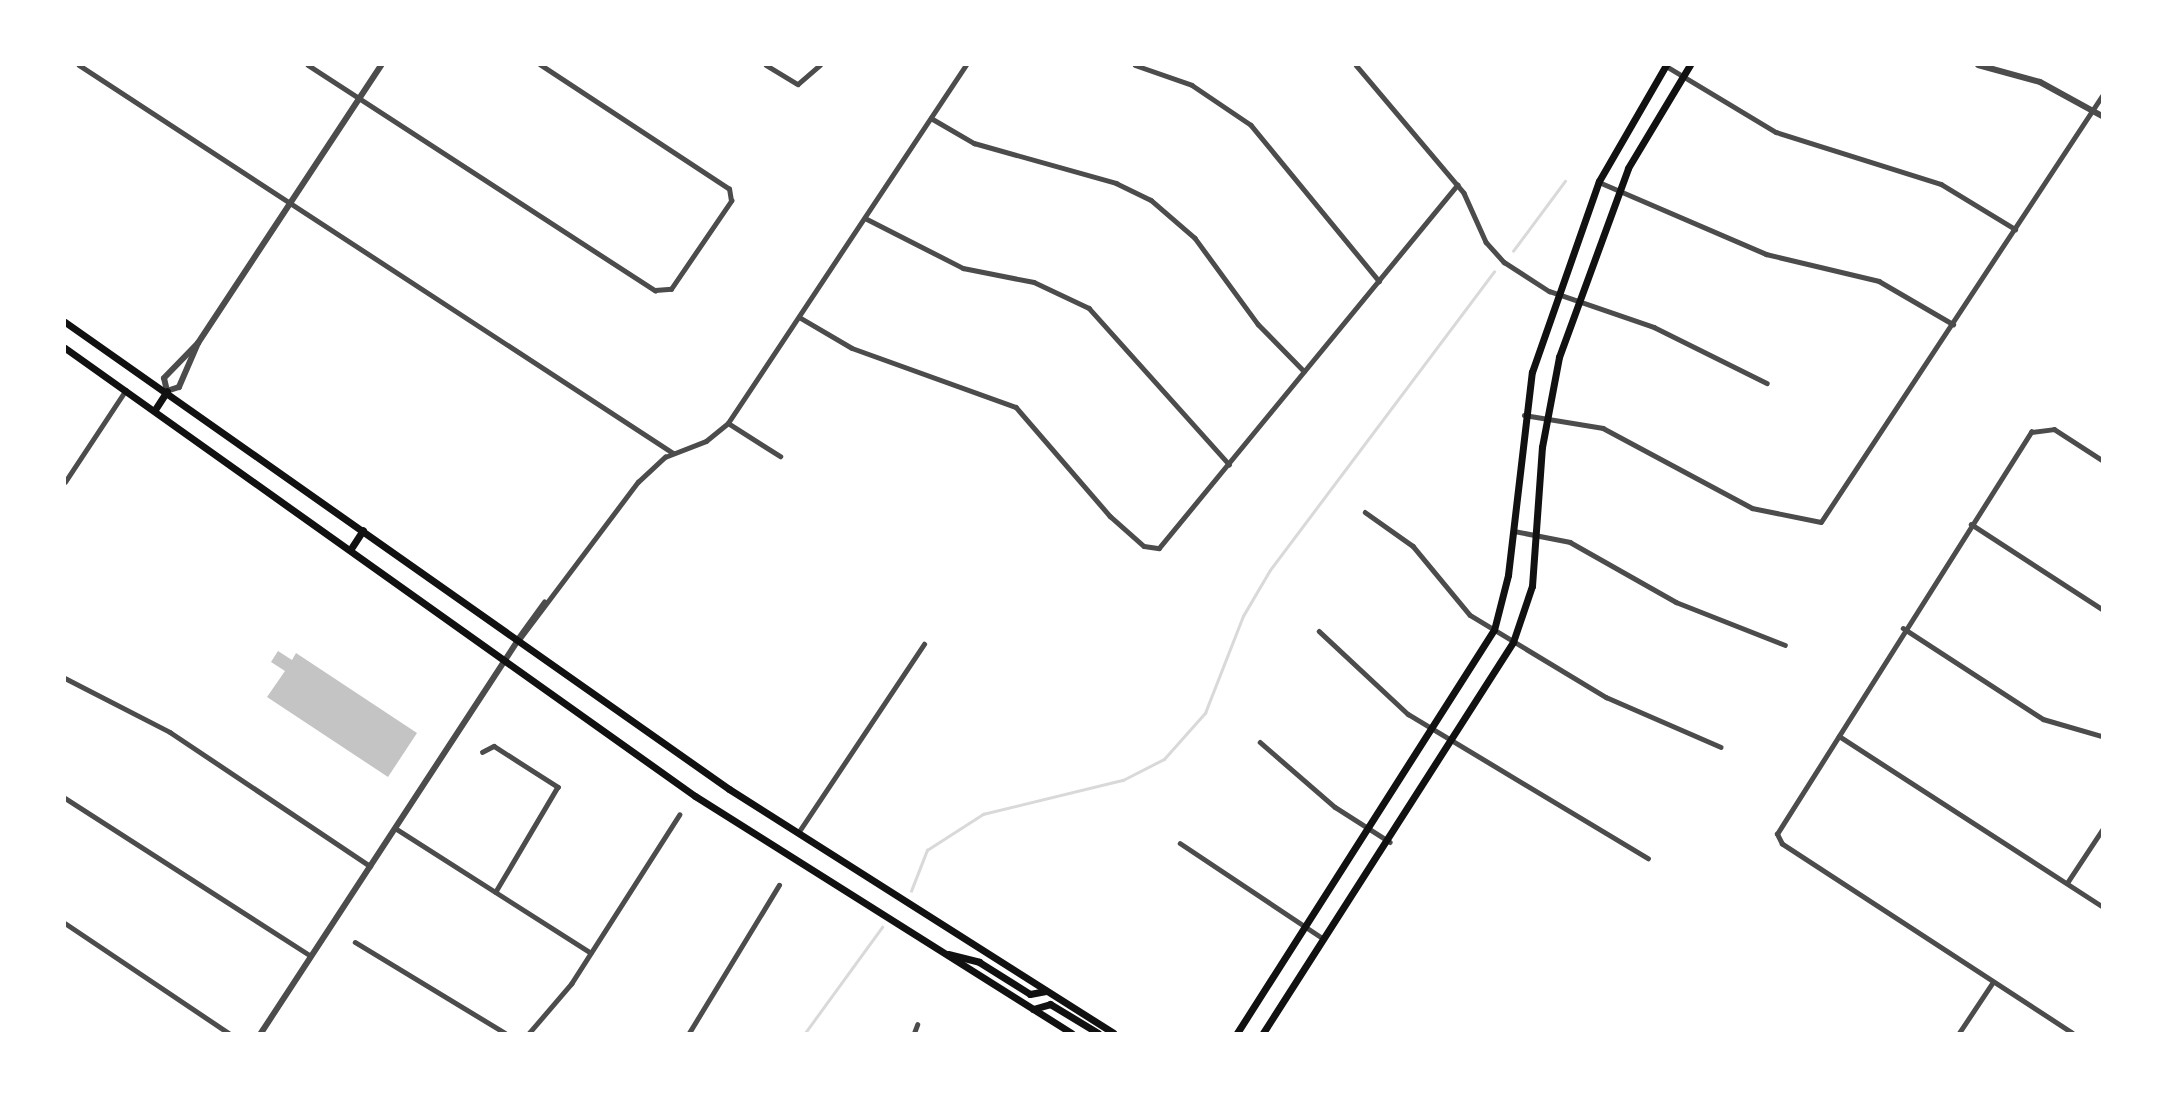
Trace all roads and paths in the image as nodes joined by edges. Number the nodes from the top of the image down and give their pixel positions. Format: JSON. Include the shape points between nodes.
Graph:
{"nodes":[{"id":1,"x":79,"y":65,"type":"edge"},
{"id":2,"x":308,"y":65,"type":"edge"},
{"id":3,"x":381,"y":65,"type":"edge"},
{"id":4,"x":540,"y":65,"type":"edge"},
{"id":5,"x":766,"y":65,"type":"edge"},
{"id":6,"x":820,"y":65,"type":"edge"},
{"id":7,"x":966,"y":65,"type":"edge"},
{"id":8,"x":1135,"y":65,"type":"edge"},
{"id":9,"x":1356,"y":65,"type":"edge"},
{"id":10,"x":1666,"y":65,"type":"edge"},
{"id":11,"x":1690,"y":65,"type":"edge"},
{"id":12,"x":1978,"y":65,"type":"edge"},
{"id":13,"x":1682,"y":77,"type":"junction"},
{"id":14,"x":2102,"y":96,"type":"edge"},
{"id":15,"x":359,"y":98,"type":"junction"},
{"id":16,"x":2093,"y":110,"type":"junction"},
{"id":17,"x":2102,"y":116,"type":"edge"},
{"id":18,"x":931,"y":118,"type":"junction"},
{"id":19,"x":1599,"y":181,"type":"junction"},
{"id":20,"x":1457,"y":185,"type":"junction"},
{"id":21,"x":1620,"y":190,"type":"junction"},
{"id":22,"x":290,"y":201,"type":"junction"},
{"id":23,"x":864,"y":218,"type":"junction"},
{"id":24,"x":2015,"y":229,"type":"junction"},
{"id":25,"x":1379,"y":281,"type":"junction"},
{"id":26,"x":1558,"y":294,"type":"junction"},
{"id":27,"x":1578,"y":300,"type":"junction"},
{"id":28,"x":799,"y":317,"type":"junction"},
{"id":29,"x":65,"y":322,"type":"edge"},
{"id":30,"x":1953,"y":324,"type":"junction"},
{"id":31,"x":198,"y":342,"type":"junction"},
{"id":32,"x":65,"y":348,"type":"edge"},
{"id":33,"x":1304,"y":371,"type":"junction"},
{"id":34,"x":1767,"y":383,"type":"dead end"},
{"id":35,"x":127,"y":389,"type":"junction"},
{"id":36,"x":167,"y":391,"type":"junction"},
{"id":37,"x":156,"y":408,"type":"junction"},
{"id":38,"x":1523,"y":415,"type":"junction"},
{"id":39,"x":1546,"y":417,"type":"junction"},
{"id":40,"x":728,"y":424,"type":"junction"},
{"id":41,"x":673,"y":453,"type":"junction"},
{"id":42,"x":780,"y":456,"type":"dead end"},
{"id":43,"x":2102,"y":460,"type":"edge"},
{"id":44,"x":1229,"y":464,"type":"junction"},
{"id":45,"x":65,"y":482,"type":"edge"},
{"id":46,"x":1365,"y":512,"type":"dead end"},
{"id":47,"x":1971,"y":524,"type":"junction"},
{"id":48,"x":363,"y":530,"type":"junction"},
{"id":49,"x":1514,"y":531,"type":"junction"},
{"id":50,"x":1537,"y":533,"type":"junction"},
{"id":51,"x":352,"y":547,"type":"junction"},
{"id":52,"x":545,"y":601,"type":"junction"},
{"id":53,"x":2102,"y":609,"type":"edge"},
{"id":54,"x":1903,"y":628,"type":"junction"},
{"id":55,"x":1494,"y":630,"type":"junction"},
{"id":56,"x":1319,"y":631,"type":"dead end"},
{"id":57,"x":517,"y":642,"type":"junction"},
{"id":58,"x":1513,"y":642,"type":"junction"},
{"id":59,"x":924,"y":643,"type":"dead end"},
{"id":60,"x":1785,"y":645,"type":"dead end"},
{"id":61,"x":506,"y":660,"type":"junction"},
{"id":62,"x":65,"y":678,"type":"edge"},
{"id":63,"x":1434,"y":730,"type":"junction"},
{"id":64,"x":1839,"y":736,"type":"junction"},
{"id":65,"x":2102,"y":736,"type":"edge"},
{"id":66,"x":1260,"y":742,"type":"dead end"},
{"id":67,"x":1454,"y":743,"type":"junction"},
{"id":68,"x":1721,"y":747,"type":"dead end"},
{"id":69,"x":482,"y":752,"type":"dead end"},
{"id":70,"x":65,"y":798,"type":"edge"},
{"id":71,"x":678,"y":815,"type":"dead end"},
{"id":72,"x":395,"y":828,"type":"junction"},
{"id":73,"x":1366,"y":829,"type":"junction"},
{"id":74,"x":2102,"y":830,"type":"edge"},
{"id":75,"x":798,"y":833,"type":"junction"},
{"id":76,"x":1390,"y":842,"type":"junction"},
{"id":77,"x":1180,"y":843,"type":"dead end"},
{"id":78,"x":1648,"y":858,"type":"dead end"},
{"id":79,"x":370,"y":866,"type":"junction"},
{"id":80,"x":2067,"y":883,"type":"junction"},
{"id":81,"x":779,"y":885,"type":"dead end"},
{"id":82,"x":496,"y":892,"type":"junction"},
{"id":83,"x":2102,"y":906,"type":"edge"},
{"id":84,"x":65,"y":923,"type":"edge"},
{"id":85,"x":1304,"y":926,"type":"junction"},
{"id":86,"x":1324,"y":940,"type":"junction"},
{"id":87,"x":355,"y":942,"type":"dead end"},
{"id":88,"x":591,"y":953,"type":"junction"},
{"id":89,"x":944,"y":953,"type":"junction"},
{"id":90,"x":312,"y":956,"type":"junction"},
{"id":91,"x":1993,"y":982,"type":"junction"},
{"id":92,"x":1046,"y":990,"type":"junction"},
{"id":93,"x":1033,"y":1009,"type":"junction"},
{"id":94,"x":917,"y":1025,"type":"dead end"},
{"id":95,"x":229,"y":1033,"type":"edge"},
{"id":96,"x":261,"y":1033,"type":"edge"},
{"id":97,"x":505,"y":1033,"type":"edge"},
{"id":98,"x":529,"y":1033,"type":"edge"},
{"id":99,"x":690,"y":1033,"type":"edge"},
{"id":100,"x":914,"y":1033,"type":"edge"},
{"id":101,"x":1072,"y":1033,"type":"edge"},
{"id":102,"x":1098,"y":1033,"type":"edge"},
{"id":103,"x":1113,"y":1033,"type":"edge"},
{"id":104,"x":1237,"y":1033,"type":"edge"},
{"id":105,"x":1263,"y":1033,"type":"edge"},
{"id":106,"x":1959,"y":1033,"type":"edge"},
{"id":107,"x":2072,"y":1033,"type":"edge"}],
"edges":[{"from":1,"to":22,"type":"street"},
{"from":2,"to":15,"type":"street"},
{"from":3,"to":15,"type":"street"},
{"from":4,"to":15,"type":"street","via":[[731,193],[675,286],[660,291]]},
{"from":5,"to":6,"type":"street","via":[[798,84]]},
{"from":7,"to":18,"type":"street"},
{"from":8,"to":25,"type":"street","via":[[1192,86],[1251,125]]},
{"from":9,"to":20,"type":"street"},
{"from":10,"to":13,"type":"street"},
{"from":10,"to":19,"type":"main road"},
{"from":11,"to":13,"type":"main road"},
{"from":12,"to":16,"type":"street","via":[[2040,82]]},
{"from":13,"to":21,"type":"main road","via":[[1639,147]]},
{"from":13,"to":24,"type":"street","via":[[1776,132],[1941,184]]},
{"from":14,"to":16,"type":"street"},
{"from":15,"to":22,"type":"street"},
{"from":16,"to":17,"type":"street"},
{"from":16,"to":24,"type":"street"},
{"from":18,"to":23,"type":"street"},
{"from":18,"to":33,"type":"street","via":[[985,147],[1116,183],[1151,200],[1195,238],[1258,324]]},
{"from":19,"to":21,"type":"street"},
{"from":19,"to":26,"type":"main road"},
{"from":20,"to":25,"type":"street"},
{"from":20,"to":26,"type":"street","via":[[1495,253]]},
{"from":21,"to":27,"type":"main road"},
{"from":21,"to":30,"type":"street","via":[[1766,254],[1879,281]]},
{"from":22,"to":31,"type":"street"},
{"from":22,"to":41,"type":"street"},
{"from":23,"to":28,"type":"street"},
{"from":23,"to":44,"type":"street","via":[[963,268],[1044,285],[1089,308]]},
{"from":24,"to":30,"type":"street"},
{"from":25,"to":33,"type":"street"},
{"from":26,"to":27,"type":"street"},
{"from":26,"to":38,"type":"main road"},
{"from":27,"to":34,"type":"street","via":[[1654,327]]},
{"from":27,"to":39,"type":"main road"},
{"from":28,"to":40,"type":"street"},
{"from":28,"to":44,"type":"street","via":[[852,348],[1016,407],[1095,501],[1154,549],[1163,546]]},
{"from":29,"to":36,"type":"main road"},
{"from":30,"to":39,"type":"street","via":[[1821,522],[1752,508],[1623,435]]},
{"from":31,"to":36,"type":"street","via":[[179,387]]},
{"from":31,"to":36,"type":"street","via":[[164,377]]},
{"from":32,"to":35,"type":"main road"},
{"from":33,"to":44,"type":"street"},
{"from":35,"to":37,"type":"main road"},
{"from":35,"to":45,"type":"street"},
{"from":36,"to":37,"type":"main road"},
{"from":36,"to":48,"type":"main road"},
{"from":37,"to":51,"type":"main road"},
{"from":38,"to":39,"type":"street"},
{"from":38,"to":49,"type":"main road"},
{"from":39,"to":50,"type":"main road"},
{"from":40,"to":41,"type":"street","via":[[706,441]]},
{"from":40,"to":42,"type":"street"},
{"from":41,"to":52,"type":"street","via":[[638,482]]},
{"from":43,"to":47,"type":"street","via":[[2042,426],[2031,432]]},
{"from":46,"to":55,"type":"street","via":[[1413,546],[1470,615]]},
{"from":47,"to":53,"type":"street"},
{"from":47,"to":54,"type":"street"},
{"from":48,"to":51,"type":"main road"},
{"from":48,"to":57,"type":"main road"},
{"from":49,"to":50,"type":"street"},
{"from":49,"to":55,"type":"main road"},
{"from":50,"to":58,"type":"main road","via":[[1532,586]]},
{"from":50,"to":60,"type":"street","via":[[1570,542],[1676,602]]},
{"from":51,"to":61,"type":"main road"},
{"from":52,"to":57,"type":"street","via":[[531,612]]},
{"from":52,"to":57,"type":"street","via":[[540,619]]},
{"from":54,"to":64,"type":"street"},
{"from":54,"to":65,"type":"street","via":[[2043,719]]},
{"from":55,"to":58,"type":"street"},
{"from":55,"to":63,"type":"main road"},
{"from":56,"to":63,"type":"street","via":[[1398,706]]},
{"from":57,"to":61,"type":"street"},
{"from":57,"to":75,"type":"main road"},
{"from":58,"to":67,"type":"main road"},
{"from":58,"to":68,"type":"street","via":[[1626,708]]},
{"from":59,"to":75,"type":"street"},
{"from":61,"to":72,"type":"street"},
{"from":61,"to":89,"type":"main road","via":[[705,803]]},
{"from":62,"to":79,"type":"street","via":[[170,732]]},
{"from":63,"to":67,"type":"street"},
{"from":63,"to":73,"type":"main road"},
{"from":64,"to":80,"type":"street"},
{"from":64,"to":91,"type":"street","via":[[1779,826],[1779,839]]},
{"from":66,"to":73,"type":"street"},
{"from":67,"to":76,"type":"main road"},
{"from":67,"to":78,"type":"street"},
{"from":69,"to":82,"type":"street","via":[[494,746],[558,788]]},
{"from":70,"to":90,"type":"street"},
{"from":71,"to":88,"type":"street"},
{"from":72,"to":79,"type":"street"},
{"from":72,"to":82,"type":"street"},
{"from":73,"to":76,"type":"street"},
{"from":73,"to":85,"type":"main road"},
{"from":74,"to":80,"type":"street"},
{"from":75,"to":92,"type":"main road"},
{"from":76,"to":86,"type":"main road"},
{"from":77,"to":85,"type":"street"},
{"from":79,"to":90,"type":"street"},
{"from":80,"to":83,"type":"street"},
{"from":81,"to":99,"type":"street"},
{"from":82,"to":88,"type":"street"},
{"from":84,"to":95,"type":"street"},
{"from":85,"to":86,"type":"street"},
{"from":85,"to":104,"type":"main road"},
{"from":86,"to":105,"type":"main road"},
{"from":87,"to":97,"type":"street"},
{"from":88,"to":98,"type":"street"},
{"from":89,"to":92,"type":"main road","via":[[979,962],[1030,994]]},
{"from":89,"to":93,"type":"main road"},
{"from":90,"to":96,"type":"street"},
{"from":91,"to":106,"type":"street"},
{"from":91,"to":107,"type":"street"},
{"from":92,"to":103,"type":"main road"},
{"from":93,"to":101,"type":"main road"},
{"from":93,"to":102,"type":"main road","via":[[1050,1004]]},
{"from":94,"to":100,"type":"street"}]}
